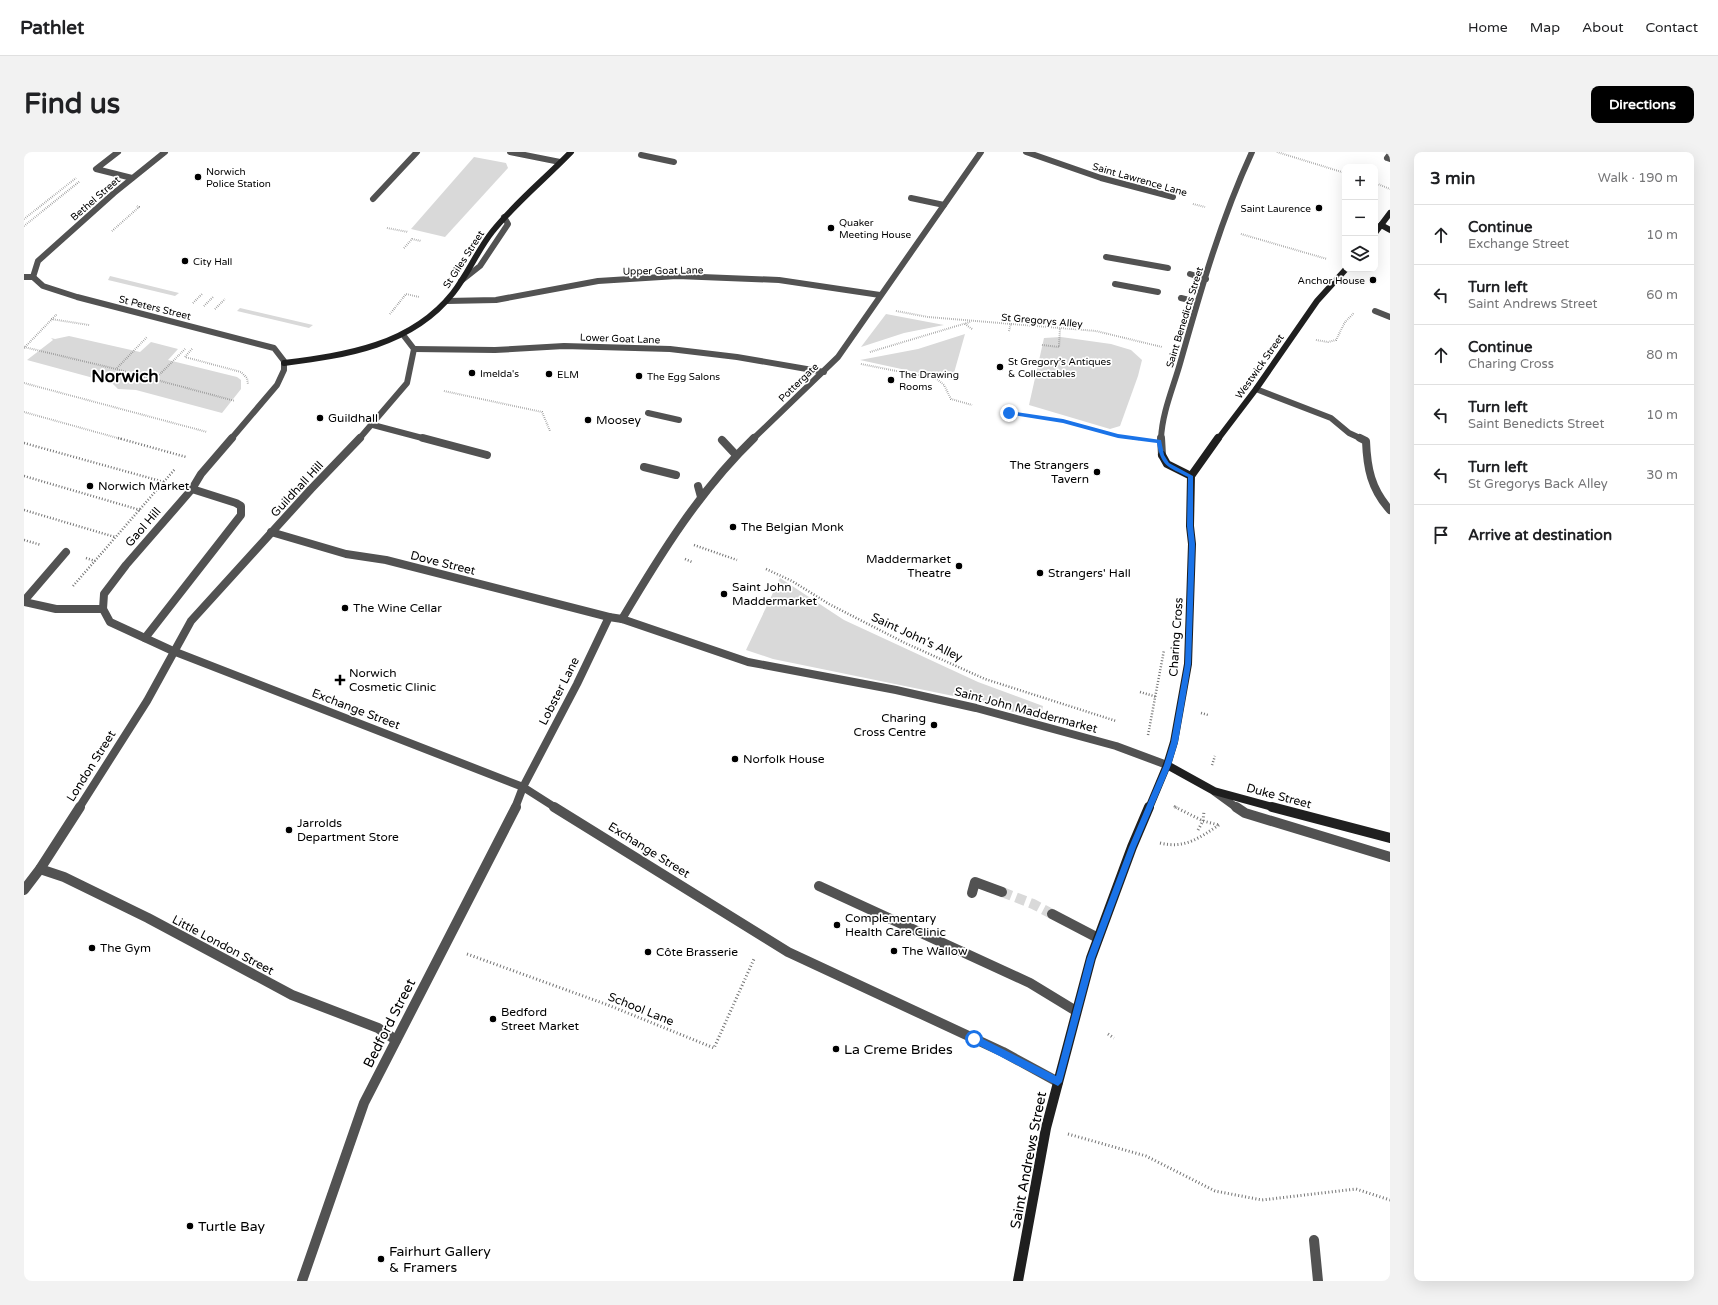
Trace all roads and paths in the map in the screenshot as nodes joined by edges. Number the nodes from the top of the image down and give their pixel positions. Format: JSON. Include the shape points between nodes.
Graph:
{"nodes":[{"id":1,"x":118,"y":152,"type":"edge"},
{"id":2,"x":165,"y":152,"type":"edge"},
{"id":3,"x":417,"y":152,"type":"edge"},
{"id":4,"x":510,"y":152,"type":"edge"},
{"id":5,"x":571,"y":152,"type":"edge"},
{"id":6,"x":981,"y":152,"type":"edge"},
{"id":7,"x":1026,"y":152,"type":"edge"},
{"id":8,"x":1252,"y":152,"type":"edge"},
{"id":9,"x":1277,"y":152,"type":"edge"},
{"id":10,"x":1390,"y":154,"type":"edge"},
{"id":11,"x":641,"y":155,"type":"dead end"},
{"id":12,"x":1390,"y":159,"type":"edge"},
{"id":13,"x":560,"y":162,"type":"junction"},
{"id":14,"x":674,"y":162,"type":"dead end"},
{"id":15,"x":96,"y":169,"type":"junction"},
{"id":16,"x":1342,"y":172,"type":"edge"},
{"id":17,"x":79,"y":176,"type":"dead end"},
{"id":18,"x":132,"y":178,"type":"junction"},
{"id":19,"x":1378,"y":184,"type":"edge"},
{"id":20,"x":1390,"y":189,"type":"edge"},
{"id":21,"x":1173,"y":197,"type":"joint"},
{"id":22,"x":911,"y":198,"type":"dead end"},
{"id":23,"x":373,"y":199,"type":"dead end"},
{"id":24,"x":944,"y":205,"type":"junction"},
{"id":25,"x":137,"y":206,"type":"dead end"},
{"id":26,"x":1226,"y":212,"type":"junction"},
{"id":27,"x":1390,"y":213,"type":"edge"},
{"id":28,"x":504,"y":217,"type":"junction"},
{"id":29,"x":24,"y":219,"type":"edge"},
{"id":30,"x":1381,"y":225,"type":"junction"},
{"id":31,"x":24,"y":226,"type":"edge"},
{"id":32,"x":387,"y":228,"type":"dead end"},
{"id":33,"x":1378,"y":229,"type":"edge"},
{"id":34,"x":1390,"y":230,"type":"edge"},
{"id":35,"x":112,"y":231,"type":"dead end"},
{"id":36,"x":408,"y":232,"type":"dead end"},
{"id":37,"x":1245,"y":235,"type":"dead end"},
{"id":38,"x":421,"y":241,"type":"dead end"},
{"id":39,"x":404,"y":248,"type":"dead end"},
{"id":40,"x":1106,"y":257,"type":"dead end"},
{"id":41,"x":1323,"y":257,"type":"dead end"},
{"id":42,"x":1168,"y":268,"type":"dead end"},
{"id":43,"x":1343,"y":272,"type":"edge"},
{"id":44,"x":1190,"y":274,"type":"dead end"},
{"id":45,"x":33,"y":276,"type":"junction"},
{"id":46,"x":24,"y":277,"type":"edge"},
{"id":47,"x":1206,"y":279,"type":"junction"},
{"id":48,"x":461,"y":281,"type":"junction"},
{"id":49,"x":1115,"y":284,"type":"dead end"},
{"id":50,"x":1158,"y":292,"type":"dead end"},
{"id":51,"x":202,"y":294,"type":"dead end"},
{"id":52,"x":880,"y":296,"type":"junction"},
{"id":53,"x":213,"y":297,"type":"dead end"},
{"id":54,"x":1181,"y":298,"type":"dead end"},
{"id":55,"x":224,"y":299,"type":"dead end"},
{"id":56,"x":447,"y":301,"type":"junction"},
{"id":57,"x":1197,"y":302,"type":"junction"},
{"id":58,"x":192,"y":303,"type":"dead end"},
{"id":59,"x":204,"y":306,"type":"dead end"},
{"id":60,"x":216,"y":309,"type":"dead end"},
{"id":61,"x":1356,"y":311,"type":"dead end"},
{"id":62,"x":1375,"y":311,"type":"dead end"},
{"id":63,"x":898,"y":312,"type":"dead end"},
{"id":64,"x":1390,"y":317,"type":"edge"},
{"id":65,"x":974,"y":321,"type":"junction"},
{"id":66,"x":965,"y":323,"type":"junction"},
{"id":67,"x":1011,"y":323,"type":"junction"},
{"id":68,"x":1060,"y":328,"type":"junction"},
{"id":69,"x":972,"y":329,"type":"dead end"},
{"id":70,"x":1009,"y":331,"type":"dead end"},
{"id":71,"x":38,"y":334,"type":"dead end"},
{"id":72,"x":150,"y":334,"type":"dead end"},
{"id":73,"x":404,"y":336,"type":"junction"},
{"id":74,"x":1310,"y":340,"type":"dead end"},
{"id":75,"x":189,"y":344,"type":"dead end"},
{"id":76,"x":1042,"y":345,"type":"dead end"},
{"id":77,"x":195,"y":346,"type":"dead end"},
{"id":78,"x":24,"y":347,"type":"edge"},
{"id":79,"x":414,"y":349,"type":"junction"},
{"id":80,"x":1184,"y":352,"type":"junction"},
{"id":81,"x":838,"y":357,"type":"junction"},
{"id":82,"x":284,"y":363,"type":"junction"},
{"id":83,"x":116,"y":368,"type":"junction"},
{"id":84,"x":824,"y":372,"type":"junction"},
{"id":85,"x":156,"y":379,"type":"junction"},
{"id":86,"x":24,"y":382,"type":"edge"},
{"id":87,"x":247,"y":388,"type":"dead end"},
{"id":88,"x":1256,"y":390,"type":"junction"},
{"id":89,"x":444,"y":391,"type":"dead end"},
{"id":90,"x":240,"y":403,"type":"dead end"},
{"id":91,"x":972,"y":405,"type":"dead end"},
{"id":92,"x":24,"y":412,"type":"edge"},
{"id":93,"x":1009,"y":413,"type":"dead end"},
{"id":94,"x":648,"y":414,"type":"dead end"},
{"id":95,"x":679,"y":420,"type":"dead end"},
{"id":96,"x":373,"y":425,"type":"junction"},
{"id":97,"x":550,"y":431,"type":"dead end"},
{"id":98,"x":202,"y":437,"type":"dead end"},
{"id":99,"x":722,"y":440,"type":"dead end"},
{"id":100,"x":1159,"y":441,"type":"junction"},
{"id":101,"x":24,"y":443,"type":"edge"},
{"id":102,"x":190,"y":452,"type":"dead end"},
{"id":103,"x":486,"y":455,"type":"dead end"},
{"id":104,"x":736,"y":455,"type":"junction"},
{"id":105,"x":186,"y":457,"type":"junction"},
{"id":106,"x":182,"y":462,"type":"dead end"},
{"id":107,"x":177,"y":467,"type":"dead end"},
{"id":108,"x":644,"y":467,"type":"dead end"},
{"id":109,"x":676,"y":475,"type":"dead end"},
{"id":110,"x":24,"y":476,"type":"edge"},
{"id":111,"x":1191,"y":476,"type":"junction"},
{"id":112,"x":164,"y":482,"type":"junction"},
{"id":113,"x":698,"y":486,"type":"dead end"},
{"id":114,"x":192,"y":489,"type":"junction"},
{"id":115,"x":701,"y":498,"type":"junction"},
{"id":116,"x":24,"y":510,"type":"edge"},
{"id":117,"x":140,"y":510,"type":"junction"},
{"id":118,"x":1390,"y":510,"type":"edge"},
{"id":119,"x":271,"y":532,"type":"junction"},
{"id":120,"x":116,"y":537,"type":"junction"},
{"id":121,"x":673,"y":538,"type":"junction"},
{"id":122,"x":66,"y":552,"type":"dead end"},
{"id":123,"x":737,"y":560,"type":"dead end"},
{"id":124,"x":95,"y":561,"type":"dead end"},
{"id":125,"x":766,"y":569,"type":"dead end"},
{"id":126,"x":24,"y":601,"type":"edge"},
{"id":127,"x":103,"y":609,"type":"junction"},
{"id":128,"x":609,"y":617,"type":"junction"},
{"id":129,"x":622,"y":619,"type":"junction"},
{"id":130,"x":145,"y":638,"type":"junction"},
{"id":131,"x":173,"y":651,"type":"junction"},
{"id":132,"x":1069,"y":706,"type":"dead end"},
{"id":133,"x":1167,"y":765,"type":"junction"},
{"id":134,"x":523,"y":787,"type":"junction"},
{"id":135,"x":1214,"y":791,"type":"junction"},
{"id":136,"x":1154,"y":796,"type":"junction"},
{"id":137,"x":1203,"y":821,"type":"dead end"},
{"id":138,"x":1220,"y":825,"type":"dead end"},
{"id":139,"x":1390,"y":838,"type":"edge"},
{"id":140,"x":1135,"y":841,"type":"junction"},
{"id":141,"x":1390,"y":857,"type":"edge"},
{"id":142,"x":40,"y":869,"type":"junction"},
{"id":143,"x":819,"y":886,"type":"dead end"},
{"id":144,"x":24,"y":890,"type":"edge"},
{"id":145,"x":1002,"y":892,"type":"tunnel mouth"},
{"id":146,"x":972,"y":893,"type":"dead end"},
{"id":147,"x":1052,"y":914,"type":"tunnel mouth"},
{"id":148,"x":764,"y":936,"type":"junction"},
{"id":149,"x":1098,"y":938,"type":"junction"},
{"id":150,"x":444,"y":946,"type":"junction"},
{"id":151,"x":1076,"y":1011,"type":"junction"},
{"id":152,"x":1108,"y":1034,"type":"dead end"},
{"id":153,"x":1114,"y":1038,"type":"dead end"},
{"id":154,"x":396,"y":1040,"type":"junction"},
{"id":155,"x":1058,"y":1082,"type":"junction"},
{"id":156,"x":1046,"y":1128,"type":"junction"},
{"id":157,"x":1390,"y":1200,"type":"edge"},
{"id":158,"x":1314,"y":1240,"type":"dead end"},
{"id":159,"x":302,"y":1281,"type":"edge"},
{"id":160,"x":1018,"y":1281,"type":"edge"},
{"id":161,"x":1318,"y":1281,"type":"edge"}],
"edges":[{"from":1,"to":15,"type":"street"},
{"from":2,"to":18,"type":"street","name":"Bethel Street"},
{"from":3,"to":23,"type":"street"},
{"from":4,"to":13,"type":"street"},
{"from":5,"to":13,"type":"street","name":"St Giles Street"},
{"from":6,"to":24,"type":"street","name":"Pottergate"},
{"from":7,"to":21,"type":"street","name":"Saint Lawrence Lane","via":[[1101,178]]},
{"from":8,"to":26,"type":"street","name":"Saint Benedicts Street"},
{"from":9,"to":16,"type":"path"},
{"from":10,"to":12,"type":"street","via":[[1387,158]]},
{"from":11,"to":14,"type":"street"},
{"from":13,"to":28,"type":"street","name":"St Giles Street"},
{"from":15,"to":18,"type":"street"},
{"from":15,"to":31,"type":"path"},
{"from":17,"to":29,"type":"path"},
{"from":18,"to":45,"type":"street","name":"Bethel Street","via":[[38,261]]},
{"from":19,"to":20,"type":"path"},
{"from":21,"to":26,"type":"path","name":"Saint Lawrence Lane"},
{"from":22,"to":24,"type":"street"},
{"from":24,"to":52,"type":"street","name":"Pottergate"},
{"from":25,"to":35,"type":"path","via":[[139,207]]},
{"from":26,"to":47,"type":"street","name":"Saint Benedicts Street"},
{"from":27,"to":30,"type":"street"},
{"from":28,"to":48,"type":"street","name":"St Giles Street","via":[[485,240]]},
{"from":28,"to":48,"type":"street","via":[[508,224],[480,266]]},
{"from":30,"to":33,"type":"street"},
{"from":30,"to":34,"type":"street"},
{"from":32,"to":36,"type":"path"},
{"from":37,"to":41,"type":"path"},
{"from":38,"to":39,"type":"path","via":[[412,239]]},
{"from":40,"to":42,"type":"street"},
{"from":43,"to":88,"type":"street","name":"Westwick Street","via":[[1317,301]]},
{"from":44,"to":47,"type":"street"},
{"from":45,"to":46,"type":"street"},
{"from":45,"to":82,"type":"street","name":"St Peters Street","via":[[43,286],[78,297],[274,348],[281,353]]},
{"from":47,"to":57,"type":"street","name":"Saint Benedicts Street"},
{"from":48,"to":56,"type":"street","name":"St Giles Street"},
{"from":49,"to":50,"type":"street"},
{"from":51,"to":58,"type":"path"},
{"from":52,"to":56,"type":"street","name":"Upper Goat Lane","via":[[846,288],[773,280],[672,277],[608,280],[489,300]]},
{"from":52,"to":81,"type":"street","name":"Pottergate"},
{"from":53,"to":59,"type":"path"},
{"from":54,"to":57,"type":"street"},
{"from":55,"to":60,"type":"path"},
{"from":56,"to":73,"type":"street","name":"St Giles Street"},
{"from":57,"to":80,"type":"street","name":"Saint Benedicts Street"},
{"from":61,"to":74,"type":"path","via":[[1341,326],[1336,340]]},
{"from":62,"to":64,"type":"street"},
{"from":63,"to":65,"type":"path","name":"St Gregorys Alley"},
{"from":65,"to":66,"type":"path"},
{"from":65,"to":67,"type":"path","name":"St Gregorys Alley"},
{"from":66,"to":69,"type":"path"},
{"from":66,"to":81,"type":"path","via":[[864,353]]},
{"from":67,"to":68,"type":"path","name":"St Gregorys Alley"},
{"from":67,"to":70,"type":"path"},
{"from":68,"to":76,"type":"path","via":[[1059,347]]},
{"from":68,"to":80,"type":"path","name":"St Gregorys Alley","via":[[1096,331]]},
{"from":71,"to":78,"type":"path"},
{"from":72,"to":83,"type":"path"},
{"from":73,"to":79,"type":"street"},
{"from":73,"to":82,"type":"street","name":"St Giles Street","via":[[337,355]]},
{"from":75,"to":85,"type":"path"},
{"from":77,"to":87,"type":"path","via":[[185,357],[241,372],[249,382]]},
{"from":78,"to":83,"type":"path"},
{"from":79,"to":84,"type":"street","name":"Lower Goat Lane","via":[[495,350],[564,346],[670,350],[737,357]]},
{"from":79,"to":96,"type":"street","name":"Guildhall Hill","via":[[407,383]]},
{"from":80,"to":100,"type":"street","name":"Saint Benedicts Street","via":[[1165,408]]},
{"from":81,"to":84,"type":"street","name":"Pottergate"},
{"from":81,"to":91,"type":"path","via":[[851,362],[937,379],[952,399]]},
{"from":82,"to":114,"type":"street","name":"Gaol Hill","via":[[286,371],[278,385],[201,474]]},
{"from":83,"to":85,"type":"path"},
{"from":84,"to":104,"type":"street","name":"Pottergate"},
{"from":85,"to":90,"type":"path"},
{"from":86,"to":98,"type":"path","via":[[206,432]]},
{"from":88,"to":111,"type":"street","name":"Westwick Street"},
{"from":88,"to":118,"type":"street","via":[[1331,418],[1349,433],[1366,441],[1367,470],[1376,494]]},
{"from":89,"to":97,"type":"path","via":[[542,412]]},
{"from":92,"to":105,"type":"path"},
{"from":93,"to":100,"type":"path","via":[[1063,421],[1118,436]]},
{"from":94,"to":95,"type":"street"},
{"from":96,"to":103,"type":"street"},
{"from":96,"to":119,"type":"street","name":"Guildhall Hill"},
{"from":99,"to":104,"type":"street"},
{"from":100,"to":111,"type":"street","name":"Saint Benedicts Street","via":[[1167,464]]},
{"from":101,"to":112,"type":"path"},
{"from":102,"to":105,"type":"path"},
{"from":104,"to":115,"type":"street","name":"Pottergate"},
{"from":105,"to":106,"type":"path"},
{"from":107,"to":112,"type":"path"},
{"from":108,"to":109,"type":"street"},
{"from":110,"to":117,"type":"path"},
{"from":111,"to":133,"type":"street","name":"Charing Cross","via":[[1192,544],[1188,664],[1174,742]]},
{"from":112,"to":117,"type":"path"},
{"from":113,"to":115,"type":"street"},
{"from":114,"to":127,"type":"street","name":"Gaol Hill","via":[[104,594]]},
{"from":114,"to":130,"type":"street","via":[[223,500],[232,500],[241,506],[241,515]]},
{"from":115,"to":121,"type":"street","name":"Pottergate"},
{"from":116,"to":120,"type":"path"},
{"from":117,"to":120,"type":"path"},
{"from":119,"to":128,"type":"street","name":"Dove Street","via":[[346,554],[393,562]]},
{"from":119,"to":131,"type":"street","name":"Guildhall Hill","via":[[191,621]]},
{"from":120,"to":124,"type":"path"},
{"from":121,"to":123,"type":"path"},
{"from":121,"to":129,"type":"street","name":"Pottergate"},
{"from":122,"to":126,"type":"street"},
{"from":125,"to":132,"type":"path","name":"Saint John's Alley","via":[[912,646],[985,678]]},
{"from":126,"to":127,"type":"street","via":[[56,609]]},
{"from":127,"to":130,"type":"street","via":[[110,622]]},
{"from":128,"to":129,"type":"street"},
{"from":128,"to":134,"type":"street","name":"Lobster Lane"},
{"from":129,"to":133,"type":"street","name":"Saint John Maddermarket","via":[[748,662],[896,690],[1066,732]]},
{"from":130,"to":131,"type":"street"},
{"from":131,"to":134,"type":"street","name":"Exchange Street"},
{"from":131,"to":142,"type":"street","name":"London Street","via":[[147,701]]},
{"from":133,"to":135,"type":"street","name":"Duke Street"},
{"from":133,"to":136,"type":"street","name":"Charing Cross"},
{"from":134,"to":148,"type":"street","name":"Exchange Street"},
{"from":134,"to":150,"type":"street","name":"Bedford Street","via":[[515,808]]},
{"from":135,"to":139,"type":"street","name":"Duke Street"},
{"from":135,"to":141,"type":"street","via":[[1245,813]]},
{"from":136,"to":137,"type":"path"},
{"from":136,"to":140,"type":"street","name":"Saint Andrews Street"},
{"from":138,"to":140,"type":"path","via":[[1195,840],[1173,846],[1154,841]]},
{"from":140,"to":149,"type":"street","name":"Saint Andrews Street"},
{"from":142,"to":144,"type":"street","name":"London Street"},
{"from":142,"to":154,"type":"street","name":"Little London Street","via":[[64,877],[148,918],[292,995],[378,1028]]},
{"from":143,"to":151,"type":"street","via":[[1030,983]]},
{"from":145,"to":146,"type":"street","via":[[975,882]]},
{"from":147,"to":149,"type":"street"},
{"from":148,"to":150,"type":"path","name":"School Lane","via":[[714,1048],[608,1004]]},
{"from":148,"to":155,"type":"street","name":"Exchange Street","via":[[788,952],[1003,1052]]},
{"from":149,"to":151,"type":"street","name":"Saint Andrews Street"},
{"from":150,"to":154,"type":"street","name":"Bedford Street"},
{"from":151,"to":155,"type":"street","name":"Saint Andrews Street"},
{"from":152,"to":153,"type":"path"},
{"from":154,"to":159,"type":"street","name":"Bedford Street","via":[[364,1103]]},
{"from":155,"to":156,"type":"street","name":"Saint Andrews Street"},
{"from":156,"to":157,"type":"path","via":[[1146,1156],[1215,1191],[1262,1200],[1356,1189]]},
{"from":156,"to":160,"type":"street","name":"Saint Andrews Street"},
{"from":158,"to":161,"type":"street"}]}
